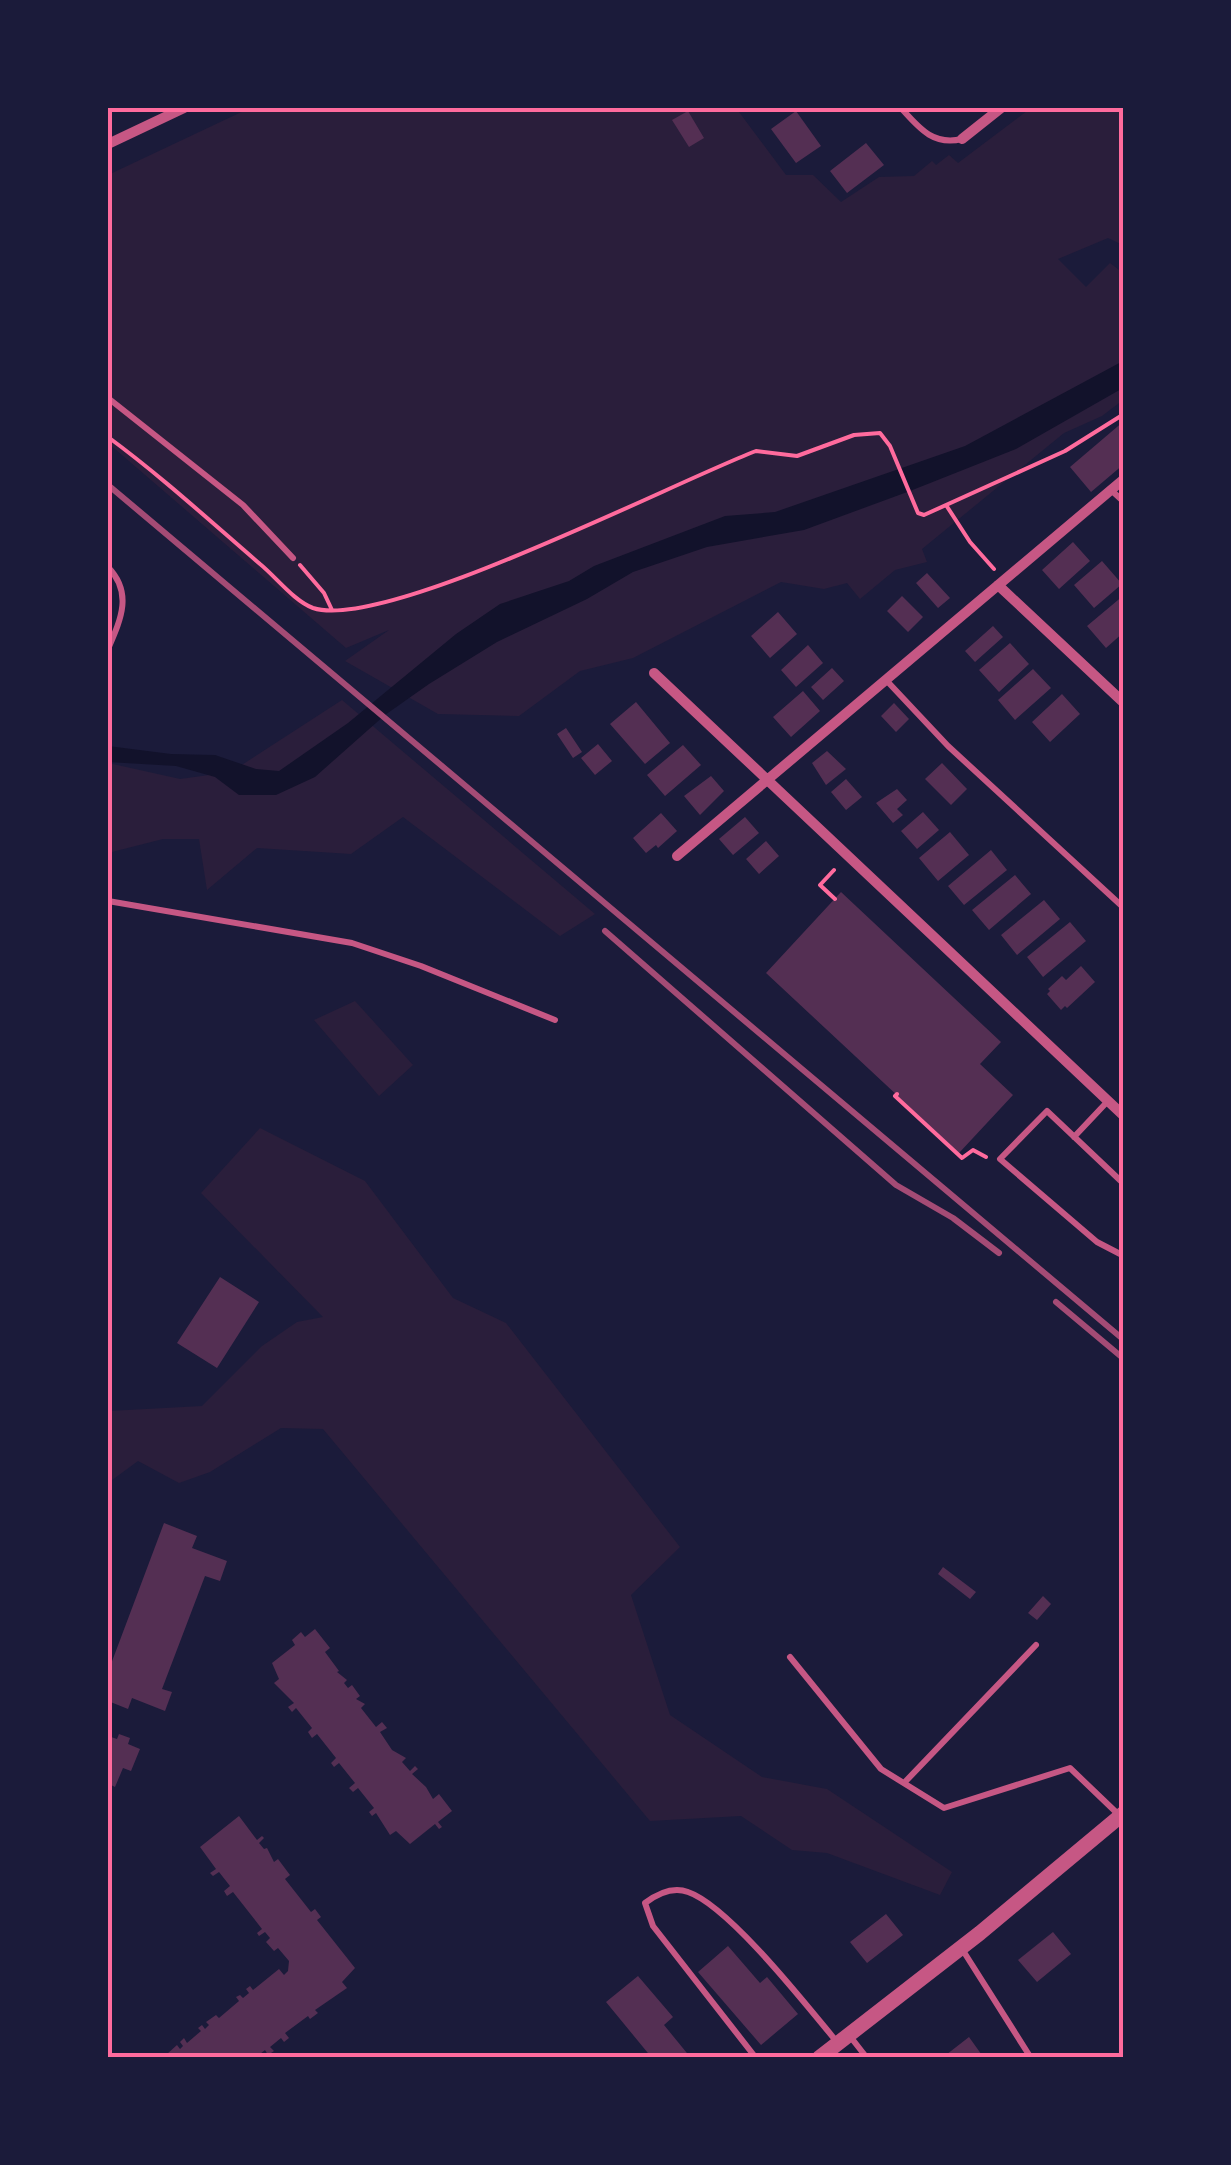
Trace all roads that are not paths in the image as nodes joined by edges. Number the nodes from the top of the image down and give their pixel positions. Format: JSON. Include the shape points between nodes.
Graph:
{"nodes":[{"id":1,"x":184,"y":108,"type":"edge"},
{"id":2,"x":902,"y":108,"type":"edge"},
{"id":3,"x":1002,"y":108,"type":"edge"},
{"id":4,"x":962,"y":139,"type":"joint"},
{"id":5,"x":108,"y":144,"type":"edge"},
{"id":6,"x":108,"y":398,"type":"edge"},
{"id":7,"x":1124,"y":479,"type":"edge"},
{"id":8,"x":1111,"y":490,"type":"junction"},
{"id":9,"x":1124,"y":502,"type":"edge"},
{"id":10,"x":293,"y":558,"type":"road end"},
{"id":11,"x":108,"y":567,"type":"edge"},
{"id":12,"x":1001,"y":583,"type":"junction"},
{"id":13,"x":108,"y":648,"type":"edge"},
{"id":14,"x":654,"y":673,"type":"dead end"},
{"id":15,"x":885,"y":679,"type":"junction"},
{"id":16,"x":1124,"y":703,"type":"edge"},
{"id":17,"x":766,"y":781,"type":"junction"},
{"id":18,"x":678,"y":856,"type":"dead end"},
{"id":19,"x":108,"y":901,"type":"edge"},
{"id":20,"x":1124,"y":908,"type":"edge"},
{"id":21,"x":554,"y":1020,"type":"dead end"},
{"id":22,"x":1108,"y":1101,"type":"junction"},
{"id":23,"x":1124,"y":1116,"type":"edge"},
{"id":24,"x":1074,"y":1137,"type":"junction"},
{"id":25,"x":1124,"y":1184,"type":"edge"},
{"id":26,"x":1124,"y":1256,"type":"edge"},
{"id":27,"x":1036,"y":1645,"type":"dead end"},
{"id":28,"x":790,"y":1657,"type":"dead end"},
{"id":29,"x":904,"y":1783,"type":"junction"},
{"id":30,"x":1122,"y":1814,"type":"edge"},
{"id":31,"x":962,"y":1948,"type":"junction"},
{"id":32,"x":844,"y":2039,"type":"junction"},
{"id":33,"x":756,"y":2058,"type":"edge"},
{"id":34,"x":819,"y":2058,"type":"edge"},
{"id":35,"x":866,"y":2058,"type":"edge"},
{"id":36,"x":1030,"y":2058,"type":"edge"}],
"edges":[{"from":1,"to":5,"type":"street"},
{"from":2,"to":4,"type":"lane","via":[[932,138]]},
{"from":3,"to":4,"type":"street"},
{"from":6,"to":10,"type":"lane","via":[[243,505]]},
{"from":7,"to":8,"type":"street"},
{"from":8,"to":9,"type":"lane"},
{"from":8,"to":12,"type":"street"},
{"from":11,"to":13,"type":"lane","via":[[125,595]]},
{"from":12,"to":15,"type":"street"},
{"from":12,"to":16,"type":"street"},
{"from":14,"to":17,"type":"street"},
{"from":15,"to":17,"type":"street"},
{"from":15,"to":20,"type":"lane"},
{"from":17,"to":18,"type":"street"},
{"from":17,"to":22,"type":"street"},
{"from":19,"to":21,"type":"lane","via":[[352,942]]},
{"from":22,"to":23,"type":"street"},
{"from":22,"to":24,"type":"lane"},
{"from":24,"to":25,"type":"lane"},
{"from":24,"to":26,"type":"lane","via":[[1047,1112],[1000,1159],[1096,1242]]},
{"from":27,"to":29,"type":"lane"},
{"from":28,"to":29,"type":"lane","via":[[881,1769]]},
{"from":29,"to":30,"type":"lane","via":[[944,1808],[1070,1768]]},
{"from":30,"to":31,"type":"street"},
{"from":31,"to":32,"type":"street"},
{"from":31,"to":36,"type":"lane"},
{"from":32,"to":33,"type":"lane","via":[[709,1904],[686,1890],[661,1892],[645,1904],[653,1926]]},
{"from":32,"to":34,"type":"street"},
{"from":32,"to":35,"type":"lane"}]}
